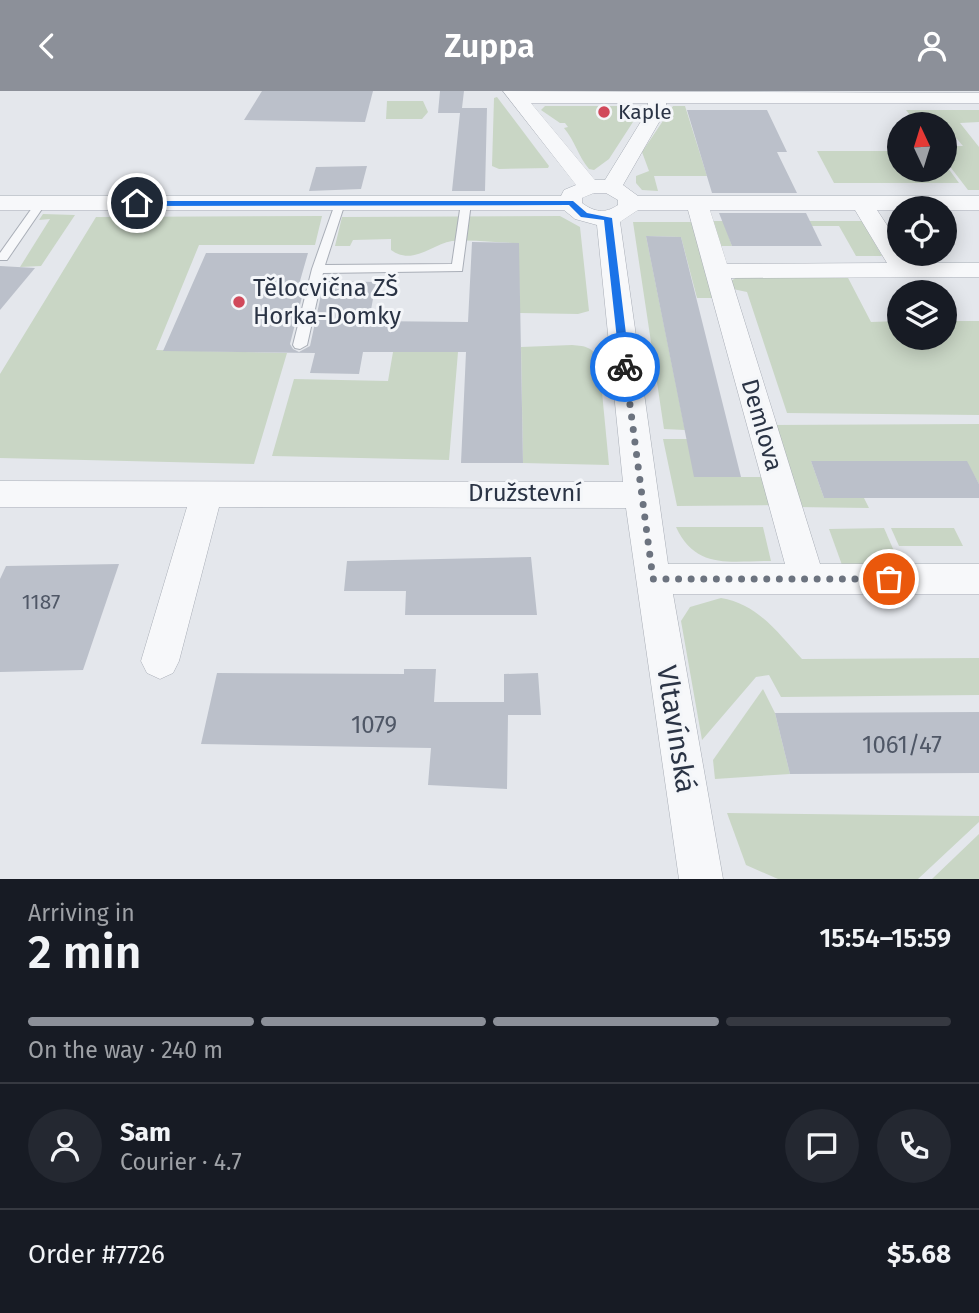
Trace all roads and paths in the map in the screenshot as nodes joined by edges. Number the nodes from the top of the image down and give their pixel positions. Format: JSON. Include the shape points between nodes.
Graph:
{"nodes":[{"id":1,"x":514,"y":94,"type":"edge"},
{"id":2,"x":658,"y":94,"type":"edge"},
{"id":3,"x":979,"y":98,"type":"edge"},
{"id":4,"x":600,"y":187,"type":"junction"},
{"id":5,"x":979,"y":202,"type":"edge"},
{"id":6,"x":0,"y":203,"type":"edge"},
{"id":7,"x":41,"y":203,"type":"junction"},
{"id":8,"x":340,"y":203,"type":"junction"},
{"id":9,"x":466,"y":203,"type":"junction"},
{"id":10,"x":571,"y":203,"type":"junction"},
{"id":11,"x":697,"y":203,"type":"junction"},
{"id":12,"x":862,"y":203,"type":"junction"},
{"id":13,"x":619,"y":211,"type":"junction"},
{"id":14,"x":3,"y":257,"type":"dead end"},
{"id":15,"x":318,"y":269,"type":"junction"},
{"id":16,"x":903,"y":270,"type":"junction"},
{"id":17,"x":979,"y":270,"type":"edge"},
{"id":18,"x":718,"y":271,"type":"junction"},
{"id":19,"x":300,"y":345,"type":"dead end"},
{"id":20,"x":0,"y":494,"type":"edge"},
{"id":21,"x":206,"y":494,"type":"junction"},
{"id":22,"x":640,"y":495,"type":"junction"},
{"id":23,"x":653,"y":579,"type":"junction"},
{"id":24,"x":807,"y":579,"type":"junction"},
{"id":25,"x":979,"y":579,"type":"edge"},
{"id":26,"x":160,"y":661,"type":"dead end"},
{"id":27,"x":701,"y":879,"type":"edge"}],
"edges":[{"from":1,"to":2,"type":"street"},
{"from":1,"to":4,"type":"street"},
{"from":2,"to":3,"type":"street"},
{"from":2,"to":4,"type":"street","via":[[657,110]]},
{"from":4,"to":10,"type":"street","via":[[576,192]]},
{"from":4,"to":13,"type":"street","via":[[626,195]]},
{"from":5,"to":12,"type":"street"},
{"from":6,"to":7,"type":"street"},
{"from":7,"to":8,"type":"street"},
{"from":7,"to":14,"type":"lane"},
{"from":8,"to":9,"type":"street"},
{"from":8,"to":15,"type":"lane"},
{"from":9,"to":10,"type":"street"},
{"from":9,"to":15,"type":"lane","via":[[458,268]]},
{"from":10,"to":13,"type":"street","via":[[584,215]]},
{"from":11,"to":12,"type":"street"},
{"from":11,"to":13,"type":"street"},
{"from":11,"to":18,"type":"street","name":"Demlova"},
{"from":12,"to":16,"type":"street"},
{"from":13,"to":22,"type":"street"},
{"from":15,"to":19,"type":"lane"},
{"from":16,"to":17,"type":"street"},
{"from":16,"to":18,"type":"street"},
{"from":18,"to":24,"type":"street","name":"Demlova"},
{"from":20,"to":21,"type":"street","name":"Družstevní"},
{"from":21,"to":22,"type":"street","name":"Družstevní"},
{"from":21,"to":26,"type":"street"},
{"from":22,"to":23,"type":"street"},
{"from":23,"to":24,"type":"street"},
{"from":23,"to":27,"type":"street","name":"Vltavínská"},
{"from":24,"to":25,"type":"street"}]}
